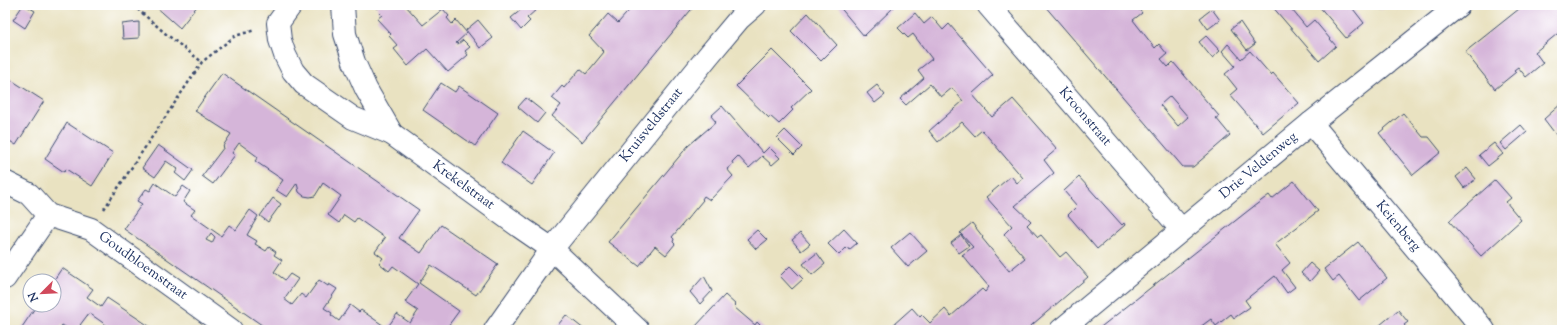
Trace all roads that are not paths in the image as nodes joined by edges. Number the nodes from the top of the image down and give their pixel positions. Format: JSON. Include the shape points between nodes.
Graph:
{"nodes":[{"id":1,"x":291,"y":5,"type":"edge"},
{"id":2,"x":343,"y":5,"type":"edge"},
{"id":3,"x":755,"y":5,"type":"edge"},
{"id":4,"x":988,"y":5,"type":"edge"},
{"id":5,"x":1459,"y":5,"type":"edge"},
{"id":6,"x":1312,"y":123,"type":"junction"},
{"id":7,"x":392,"y":134,"type":"junction"},
{"id":8,"x":5,"y":182,"type":"edge"},
{"id":9,"x":48,"y":215,"type":"junction"},
{"id":10,"x":1181,"y":229,"type":"junction"},
{"id":11,"x":552,"y":249,"type":"junction"},
{"id":12,"x":5,"y":278,"type":"edge"},
{"id":13,"x":231,"y":330,"type":"edge"},
{"id":14,"x":495,"y":330,"type":"edge"},
{"id":15,"x":638,"y":330,"type":"edge"},
{"id":16,"x":1061,"y":330,"type":"edge"},
{"id":17,"x":1484,"y":330,"type":"edge"}],
"edges":[{"from":1,"to":7,"type":"street","via":[[278,23],[280,40],[285,55],[304,84],[354,118]]},
{"from":2,"to":7,"type":"street","name":"Krekelstraat","via":[[345,34],[354,62]]},
{"from":3,"to":11,"type":"street","name":"Kruisveldstraat","via":[[708,56]]},
{"from":4,"to":10,"type":"street","name":"Kroonstraat"},
{"from":5,"to":6,"type":"street","name":"Drie Veldenweg"},
{"from":6,"to":10,"type":"street","name":"Drie Veldenweg"},
{"from":6,"to":17,"type":"street","name":"Keienberg"},
{"from":7,"to":11,"type":"street","name":"Krekelstraat"},
{"from":8,"to":9,"type":"street","via":[[30,194]]},
{"from":9,"to":12,"type":"street"},
{"from":9,"to":13,"type":"street","name":"Goudbloemstraat","via":[[91,229]]},
{"from":10,"to":16,"type":"street","name":"Drie Veldenweg"},
{"from":11,"to":14,"type":"street"},
{"from":11,"to":15,"type":"street","name":"Krekelstraat"}]}
